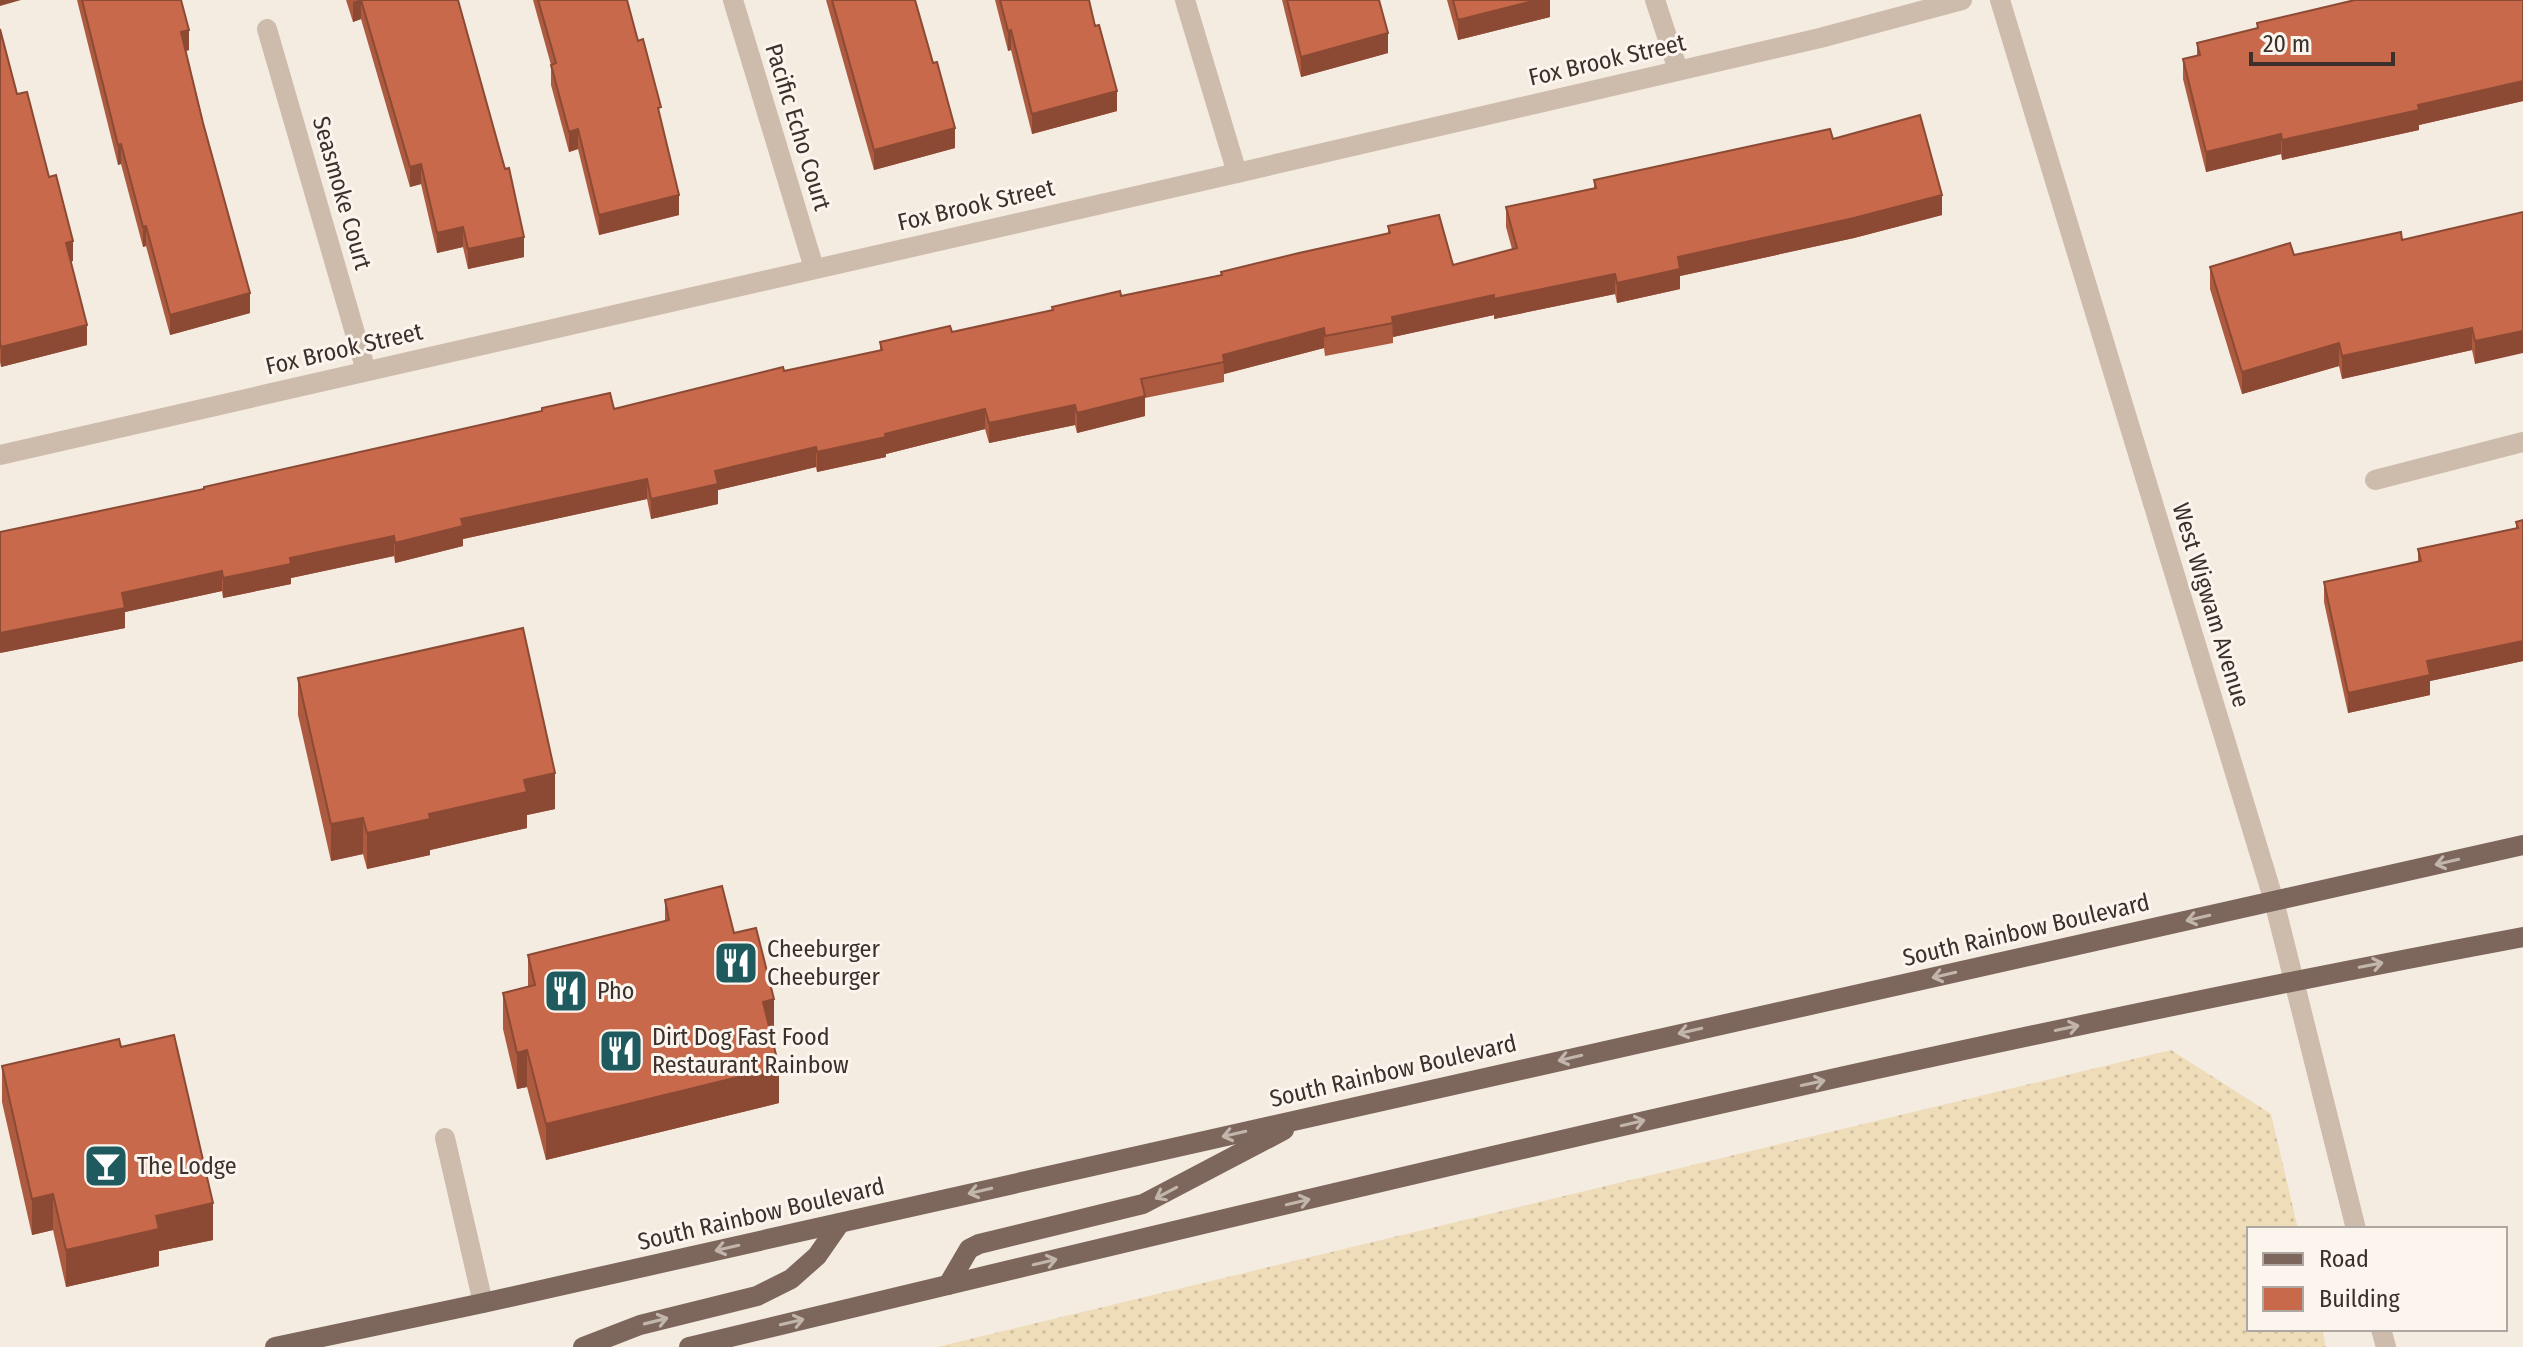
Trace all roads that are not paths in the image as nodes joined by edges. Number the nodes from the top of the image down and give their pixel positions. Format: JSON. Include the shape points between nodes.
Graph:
{"nodes":[{"id":1,"x":733,"y":0,"type":"edge"},
{"id":2,"x":1185,"y":0,"type":"edge"},
{"id":3,"x":1655,"y":0,"type":"edge"},
{"id":4,"x":1962,"y":0,"type":"edge"},
{"id":5,"x":2000,"y":0,"type":"edge"},
{"id":6,"x":267,"y":29,"type":"dead end"},
{"id":7,"x":1678,"y":70,"type":"junction"},
{"id":8,"x":1237,"y":173,"type":"junction"},
{"id":9,"x":814,"y":268,"type":"junction"},
{"id":10,"x":366,"y":371,"type":"junction"},
{"id":11,"x":2523,"y":442,"type":"edge"},
{"id":12,"x":0,"y":455,"type":"edge"},
{"id":13,"x":2375,"y":480,"type":"dead end"},
{"id":14,"x":2523,"y":845,"type":"edge"},
{"id":15,"x":2274,"y":901,"type":"junction"},
{"id":16,"x":2523,"y":937,"type":"edge"},
{"id":17,"x":2294,"y":980,"type":"junction"},
{"id":18,"x":1309,"y":1117,"type":"junction"},
{"id":19,"x":445,"y":1138,"type":"dead end"},
{"id":20,"x":840,"y":1223,"type":"junction"},
{"id":21,"x":2356,"y":1227,"type":"edge"},
{"id":22,"x":948,"y":1285,"type":"junction"},
{"id":23,"x":483,"y":1303,"type":"junction"},
{"id":24,"x":275,"y":1347,"type":"edge"},
{"id":25,"x":583,"y":1347,"type":"edge"},
{"id":26,"x":689,"y":1347,"type":"edge"}],
"edges":[{"from":1,"to":9,"type":"street","name":"Pacific Echo Court"},
{"from":2,"to":8,"type":"street"},
{"from":3,"to":7,"type":"street"},
{"from":4,"to":7,"type":"street","name":"Fox Brook Street"},
{"from":5,"to":15,"type":"street","name":"West Wigwam Avenue"},
{"from":6,"to":10,"type":"street","name":"Seasmoke Court"},
{"from":7,"to":8,"type":"street","name":"Fox Brook Street"},
{"from":8,"to":9,"type":"street","name":"Fox Brook Street"},
{"from":9,"to":10,"type":"street","name":"Fox Brook Street"},
{"from":10,"to":12,"type":"street","name":"Fox Brook Street"},
{"from":11,"to":13,"type":"street"},
{"from":14,"to":15,"type":"main road","name":"South Rainbow Boulevard","one_way":true},
{"from":15,"to":17,"type":"street","name":"West Wigwam Avenue"},
{"from":15,"to":18,"type":"main road","name":"South Rainbow Boulevard","one_way":true},
{"from":17,"to":16,"type":"main road","one_way":true},
{"from":17,"to":21,"type":"street","name":"West Wigwam Avenue"},
{"from":22,"to":17,"type":"main road","one_way":true,"via":[[1665,1116]]},
{"from":18,"to":20,"type":"main road","name":"South Rainbow Boulevard","one_way":true},
{"from":18,"to":22,"type":"main road","one_way":true,"via":[[1143,1204],[979,1244],[969,1249]]},
{"from":19,"to":23,"type":"street"},
{"from":20,"to":23,"type":"main road","name":"South Rainbow Boulevard","one_way":true},
{"from":25,"to":20,"type":"main road","one_way":true,"via":[[640,1325],[757,1296],[791,1279],[817,1256]]},
{"from":26,"to":22,"type":"main road","one_way":true},
{"from":23,"to":24,"type":"main road","name":"South Rainbow Boulevard"}]}
